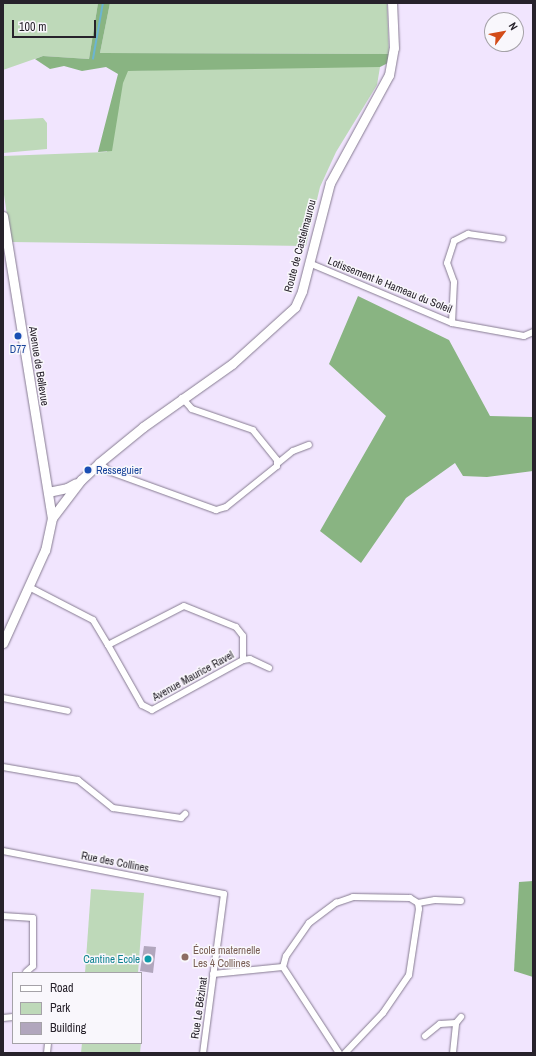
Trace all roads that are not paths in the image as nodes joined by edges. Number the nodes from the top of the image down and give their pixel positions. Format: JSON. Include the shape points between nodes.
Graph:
{"nodes":[{"id":1,"x":392,"y":3,"type":"edge"},
{"id":2,"x":3,"y":216,"type":"edge"},
{"id":3,"x":503,"y":239,"type":"dead end"},
{"id":4,"x":309,"y":263,"type":"junction"},
{"id":5,"x":452,"y":323,"type":"junction"},
{"id":6,"x":533,"y":332,"type":"edge"},
{"id":7,"x":182,"y":398,"type":"junction"},
{"id":8,"x":309,"y":445,"type":"dead end"},
{"id":9,"x":99,"y":463,"type":"junction"},
{"id":10,"x":278,"y":463,"type":"junction"},
{"id":11,"x":81,"y":480,"type":"junction"},
{"id":12,"x":58,"y":490,"type":"junction"},
{"id":13,"x":48,"y":492,"type":"junction"},
{"id":14,"x":65,"y":501,"type":"junction"},
{"id":15,"x":52,"y":518,"type":"junction"},
{"id":16,"x":29,"y":587,"type":"junction"},
{"id":17,"x":3,"y":643,"type":"edge"},
{"id":18,"x":108,"y":645,"type":"junction"},
{"id":19,"x":243,"y":660,"type":"junction"},
{"id":20,"x":269,"y":668,"type":"dead end"},
{"id":21,"x":3,"y":698,"type":"edge"},
{"id":22,"x":68,"y":711,"type":"dead end"},
{"id":23,"x":3,"y":767,"type":"edge"},
{"id":24,"x":185,"y":814,"type":"dead end"},
{"id":25,"x":3,"y":851,"type":"edge"},
{"id":26,"x":224,"y":894,"type":"joint"},
{"id":27,"x":461,"y":901,"type":"dead end"},
{"id":28,"x":418,"y":903,"type":"junction"},
{"id":29,"x":3,"y":916,"type":"edge"},
{"id":30,"x":283,"y":967,"type":"junction"},
{"id":31,"x":26,"y":972,"type":"edge"},
{"id":32,"x":213,"y":974,"type":"junction"},
{"id":33,"x":462,"y":1017,"type":"dead end"},
{"id":34,"x":456,"y":1023,"type":"junction"},
{"id":35,"x":425,"y":1036,"type":"dead end"},
{"id":36,"x":203,"y":1053,"type":"edge"},
{"id":37,"x":339,"y":1053,"type":"edge"},
{"id":38,"x":345,"y":1053,"type":"edge"},
{"id":39,"x":453,"y":1053,"type":"edge"}],
"edges":[{"from":1,"to":4,"type":"street","name":"Route de Castelmaurou","via":[[394,48],[389,75],[383,90],[338,164],[323,204]]},
{"from":2,"to":13,"type":"street","name":"Avenue de Bellevue"},
{"from":3,"to":5,"type":"street","name":"Lotissement le Hameau du Soleil","via":[[468,234],[454,241],[447,263],[454,282]]},
{"from":4,"to":5,"type":"street","name":"Lotissement le Hameau du Soleil"},
{"from":4,"to":7,"type":"street","name":"Route de Castelmaurou","via":[[302,291],[283,321],[232,364]]},
{"from":5,"to":6,"type":"street","via":[[524,336]]},
{"from":7,"to":9,"type":"street","name":"Route de Castelmaurou"},
{"from":7,"to":10,"type":"street","via":[[192,408],[253,430]]},
{"from":8,"to":10,"type":"street","via":[[293,451]]},
{"from":9,"to":10,"type":"street","via":[[111,472],[216,510],[226,507]]},
{"from":9,"to":11,"type":"street","name":"Route de Castelmaurou"},
{"from":11,"to":12,"type":"street","name":"Route de Castelmaurou"},
{"from":11,"to":14,"type":"street","name":"Route de Castelmaurou"},
{"from":12,"to":13,"type":"street","name":"Route de Castelmaurou"},
{"from":12,"to":14,"type":"street"},
{"from":13,"to":15,"type":"street","name":"Avenue de Bellevue"},
{"from":14,"to":15,"type":"street","name":"Route de Castelmaurou"},
{"from":15,"to":16,"type":"street","via":[[45,550]]},
{"from":16,"to":17,"type":"street"},
{"from":16,"to":18,"type":"street","name":"Avenue Maurice Ravel","via":[[93,620]]},
{"from":18,"to":19,"type":"street","name":"Avenue Maurice Ravel","via":[[184,606],[240,631]]},
{"from":18,"to":19,"type":"street","name":"Avenue Maurice Ravel","via":[[142,705],[148,710],[175,700]]},
{"from":19,"to":20,"type":"street","via":[[250,659]]},
{"from":21,"to":22,"type":"street"},
{"from":23,"to":24,"type":"street","via":[[78,780],[113,808],[181,818]]},
{"from":25,"to":26,"type":"street","name":"Rue des Collines"},
{"from":26,"to":32,"type":"street","name":"Rue Le Bézinat"},
{"from":27,"to":28,"type":"street","via":[[435,900]]},
{"from":28,"to":30,"type":"street","via":[[410,898],[368,897],[353,897],[336,903],[308,923],[292,945]]},
{"from":28,"to":38,"type":"street","via":[[409,975],[383,1012]]},
{"from":29,"to":31,"type":"street","via":[[33,918],[33,966]]},
{"from":30,"to":32,"type":"street"},
{"from":30,"to":37,"type":"street"},
{"from":32,"to":36,"type":"street","name":"Rue Le Bézinat"},
{"from":33,"to":34,"type":"street"},
{"from":34,"to":35,"type":"street","via":[[440,1024]]},
{"from":34,"to":39,"type":"street"}]}
